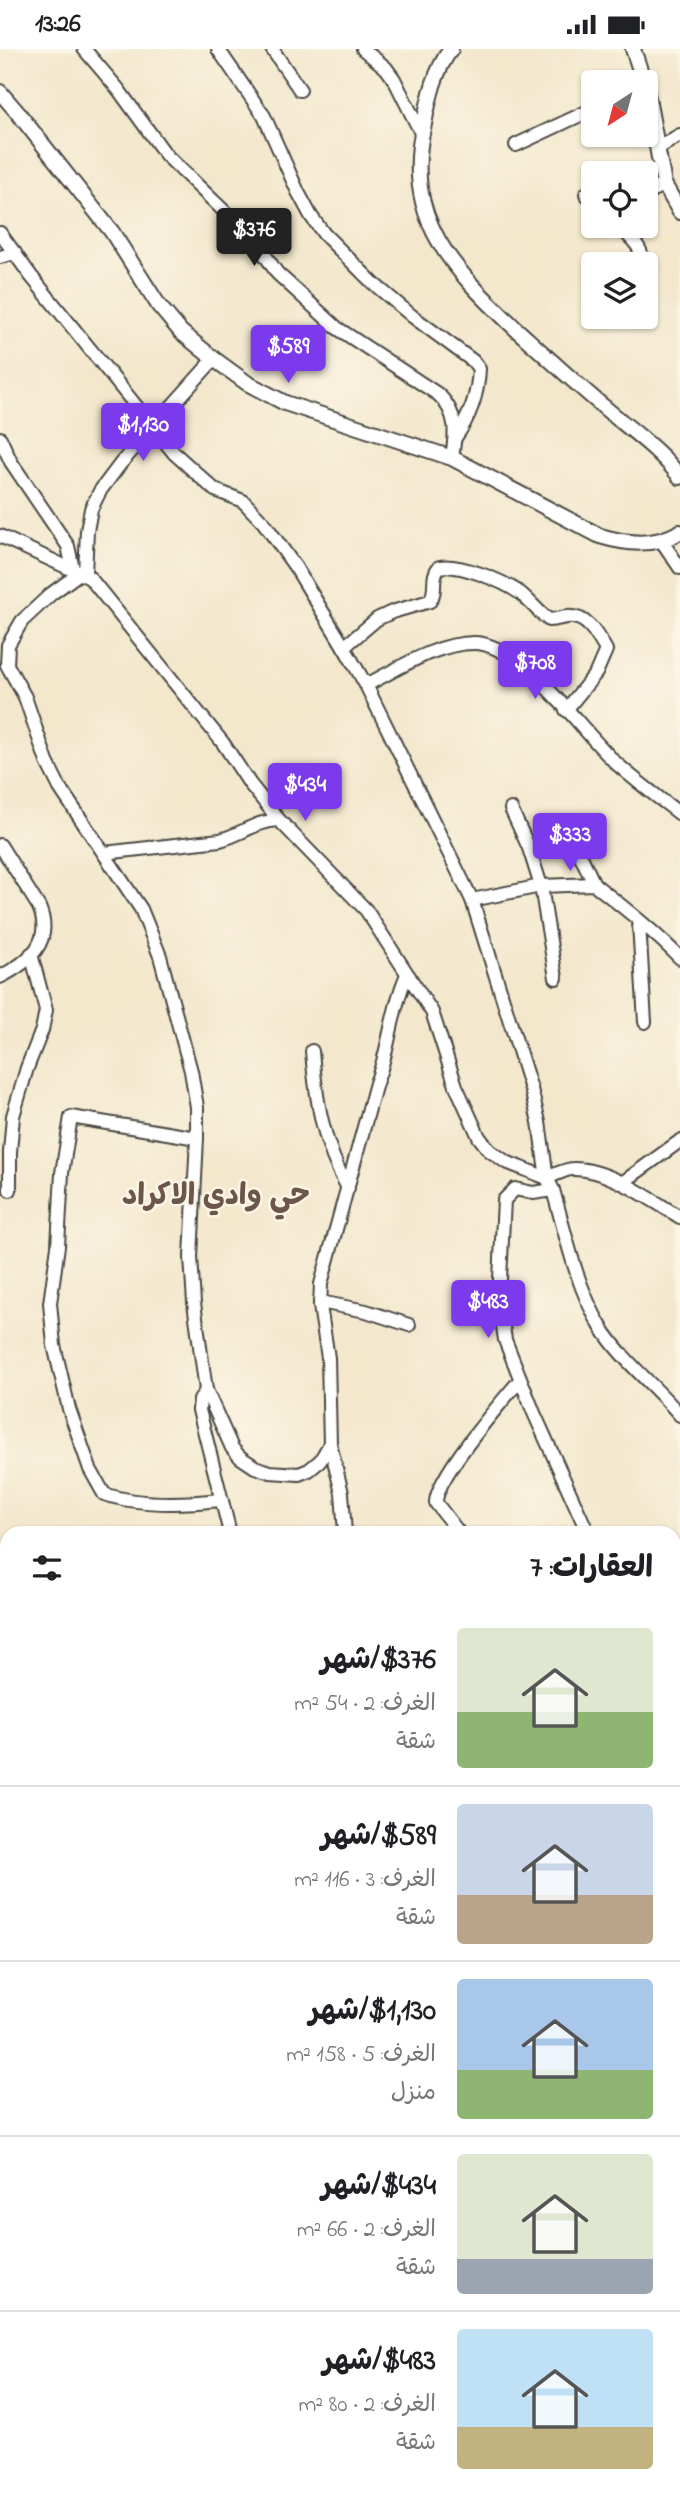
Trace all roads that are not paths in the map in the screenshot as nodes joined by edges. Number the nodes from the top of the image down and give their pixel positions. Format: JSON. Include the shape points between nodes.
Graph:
{"nodes":[{"id":1,"x":84,"y":49,"type":"edge"},
{"id":2,"x":218,"y":49,"type":"edge"},
{"id":3,"x":272,"y":49,"type":"edge"},
{"id":4,"x":363,"y":49,"type":"edge"},
{"id":5,"x":451,"y":49,"type":"edge"},
{"id":6,"x":633,"y":49,"type":"edge"},
{"id":7,"x":640,"y":70,"type":"edge"},
{"id":8,"x":300,"y":90,"type":"dead end"},
{"id":9,"x":0,"y":92,"type":"edge"},
{"id":10,"x":581,"y":115,"type":"edge"},
{"id":11,"x":421,"y":133,"type":"junction"},
{"id":12,"x":680,"y":135,"type":"edge"},
{"id":13,"x":658,"y":143,"type":"edge"},
{"id":14,"x":516,"y":145,"type":"dead end"},
{"id":15,"x":659,"y":148,"type":"junction"},
{"id":16,"x":664,"y":184,"type":"junction"},
{"id":17,"x":658,"y":187,"type":"edge"},
{"id":18,"x":680,"y":212,"type":"edge"},
{"id":19,"x":0,"y":233,"type":"edge"},
{"id":20,"x":630,"y":238,"type":"edge"},
{"id":21,"x":641,"y":252,"type":"edge"},
{"id":22,"x":15,"y":253,"type":"junction"},
{"id":23,"x":0,"y":257,"type":"edge"},
{"id":24,"x":214,"y":359,"type":"junction"},
{"id":25,"x":154,"y":426,"type":"junction"},
{"id":26,"x":0,"y":438,"type":"edge"},
{"id":27,"x":455,"y":438,"type":"junction"},
{"id":28,"x":452,"y":458,"type":"junction"},
{"id":29,"x":680,"y":477,"type":"edge"},
{"id":30,"x":680,"y":532,"type":"edge"},
{"id":31,"x":0,"y":536,"type":"edge"},
{"id":32,"x":661,"y":540,"type":"junction"},
{"id":33,"x":680,"y":568,"type":"edge"},
{"id":34,"x":80,"y":572,"type":"junction"},
{"id":35,"x":344,"y":646,"type":"junction"},
{"id":36,"x":366,"y":685,"type":"junction"},
{"id":37,"x":566,"y":710,"type":"junction"},
{"id":38,"x":511,"y":809,"type":"dead end"},
{"id":39,"x":680,"y":814,"type":"edge"},
{"id":40,"x":279,"y":820,"type":"junction"},
{"id":41,"x":0,"y":845,"type":"edge"},
{"id":42,"x":577,"y":848,"type":"dead end"},
{"id":43,"x":104,"y":853,"type":"junction"},
{"id":44,"x":594,"y":884,"type":"junction"},
{"id":45,"x":541,"y":886,"type":"junction"},
{"id":46,"x":472,"y":900,"type":"junction"},
{"id":47,"x":639,"y":923,"type":"junction"},
{"id":48,"x":31,"y":954,"type":"junction"},
{"id":49,"x":680,"y":958,"type":"edge"},
{"id":50,"x":409,"y":976,"type":"junction"},
{"id":51,"x":0,"y":977,"type":"edge"},
{"id":52,"x":556,"y":978,"type":"dead end"},
{"id":53,"x":645,"y":1022,"type":"dead end"},
{"id":54,"x":312,"y":1051,"type":"dead end"},
{"id":55,"x":197,"y":1138,"type":"junction"},
{"id":56,"x":680,"y":1141,"type":"edge"},
{"id":57,"x":550,"y":1184,"type":"junction"},
{"id":58,"x":622,"y":1184,"type":"junction"},
{"id":59,"x":348,"y":1188,"type":"junction"},
{"id":60,"x":10,"y":1190,"type":"dead end"},
{"id":61,"x":680,"y":1217,"type":"edge"},
{"id":62,"x":320,"y":1302,"type":"junction"},
{"id":63,"x":409,"y":1325,"type":"dead end"},
{"id":64,"x":520,"y":1380,"type":"junction"},
{"id":65,"x":206,"y":1390,"type":"junction"},
{"id":66,"x":680,"y":1415,"type":"edge"},
{"id":67,"x":330,"y":1444,"type":"junction"},
{"id":68,"x":220,"y":1500,"type":"junction"},
{"id":69,"x":228,"y":1526,"type":"edge"},
{"id":70,"x":344,"y":1526,"type":"edge"},
{"id":71,"x":454,"y":1526,"type":"edge"},
{"id":72,"x":585,"y":1526,"type":"edge"}],
"edges":[{"from":1,"to":27,"type":"street","via":[[166,155],[257,243],[277,273],[337,328],[439,394],[452,409]]},
{"from":2,"to":27,"type":"street","via":[[264,116],[324,234],[373,283],[480,369],[477,393]]},
{"from":3,"to":8,"type":"street"},
{"from":4,"to":11,"type":"street","via":[[394,79]]},
{"from":5,"to":11,"type":"street","via":[[436,78]]},
{"from":6,"to":7,"type":"street"},
{"from":9,"to":24,"type":"street","via":[[112,232],[159,306]]},
{"from":10,"to":14,"type":"street"},
{"from":11,"to":29,"type":"street","via":[[422,203],[435,236],[455,267]]},
{"from":12,"to":15,"type":"street"},
{"from":13,"to":15,"type":"street"},
{"from":15,"to":16,"type":"street"},
{"from":16,"to":17,"type":"street"},
{"from":16,"to":18,"type":"street"},
{"from":19,"to":22,"type":"street"},
{"from":20,"to":21,"type":"street"},
{"from":22,"to":23,"type":"street"},
{"from":22,"to":25,"type":"street"},
{"from":24,"to":25,"type":"street"},
{"from":24,"to":28,"type":"street","via":[[285,403]]},
{"from":25,"to":34,"type":"street","via":[[100,491],[91,509]]},
{"from":25,"to":35,"type":"street","via":[[174,453],[215,490],[251,508],[296,568]]},
{"from":26,"to":34,"type":"street"},
{"from":27,"to":28,"type":"street"},
{"from":28,"to":32,"type":"street","via":[[600,536],[625,544]]},
{"from":30,"to":32,"type":"street"},
{"from":31,"to":34,"type":"street"},
{"from":32,"to":33,"type":"street"},
{"from":34,"to":40,"type":"street","via":[[90,578],[223,743]]},
{"from":34,"to":43,"type":"street","via":[[22,621],[8,645],[7,665],[25,697],[60,788]]},
{"from":35,"to":36,"type":"street"},
{"from":35,"to":37,"type":"street","via":[[377,619],[430,601],[439,567],[453,567],[499,581],[549,620],[569,617],[593,627],[606,650],[596,673]]},
{"from":36,"to":37,"type":"street","via":[[447,648],[482,643],[498,648],[529,671]]},
{"from":36,"to":46,"type":"street"},
{"from":37,"to":39,"type":"street","via":[[616,763]]},
{"from":38,"to":45,"type":"street"},
{"from":40,"to":43,"type":"street","via":[[262,821],[220,840]]},
{"from":40,"to":50,"type":"street","via":[[366,910]]},
{"from":41,"to":48,"type":"street","via":[[43,916],[43,940]]},
{"from":42,"to":44,"type":"street"},
{"from":43,"to":55,"type":"street","via":[[141,909],[160,956],[191,1071]]},
{"from":44,"to":45,"type":"street"},
{"from":44,"to":47,"type":"street"},
{"from":45,"to":46,"type":"street"},
{"from":45,"to":52,"type":"street"},
{"from":46,"to":57,"type":"street","via":[[531,1089]]},
{"from":47,"to":49,"type":"street"},
{"from":47,"to":53,"type":"street"},
{"from":48,"to":51,"type":"street"},
{"from":48,"to":60,"type":"street","via":[[46,1010],[13,1116]]},
{"from":50,"to":57,"type":"street","via":[[432,1012],[456,1086],[480,1137],[506,1162]]},
{"from":50,"to":59,"type":"street","via":[[398,996]]},
{"from":54,"to":59,"type":"street","via":[[323,1132]]},
{"from":55,"to":65,"type":"street","via":[[191,1257]]},
{"from":55,"to":68,"type":"street","via":[[71,1117],[51,1303],[54,1345],[69,1409],[104,1494],[187,1503]]},
{"from":56,"to":58,"type":"street"},
{"from":57,"to":58,"type":"street","via":[[571,1169]]},
{"from":57,"to":64,"type":"street","via":[[533,1193],[515,1189],[504,1200],[499,1299],[505,1340]]},
{"from":57,"to":66,"type":"street","via":[[575,1267],[602,1329]]},
{"from":58,"to":61,"type":"street"},
{"from":59,"to":62,"type":"street"},
{"from":62,"to":63,"type":"street"},
{"from":62,"to":67,"type":"street","via":[[327,1342]]},
{"from":64,"to":71,"type":"street","via":[[440,1485],[436,1503]]},
{"from":64,"to":72,"type":"street"},
{"from":65,"to":67,"type":"street","via":[[232,1448],[256,1467],[299,1474],[320,1461]]},
{"from":65,"to":68,"type":"street","via":[[199,1410]]},
{"from":67,"to":70,"type":"street"},
{"from":68,"to":69,"type":"street"}]}
